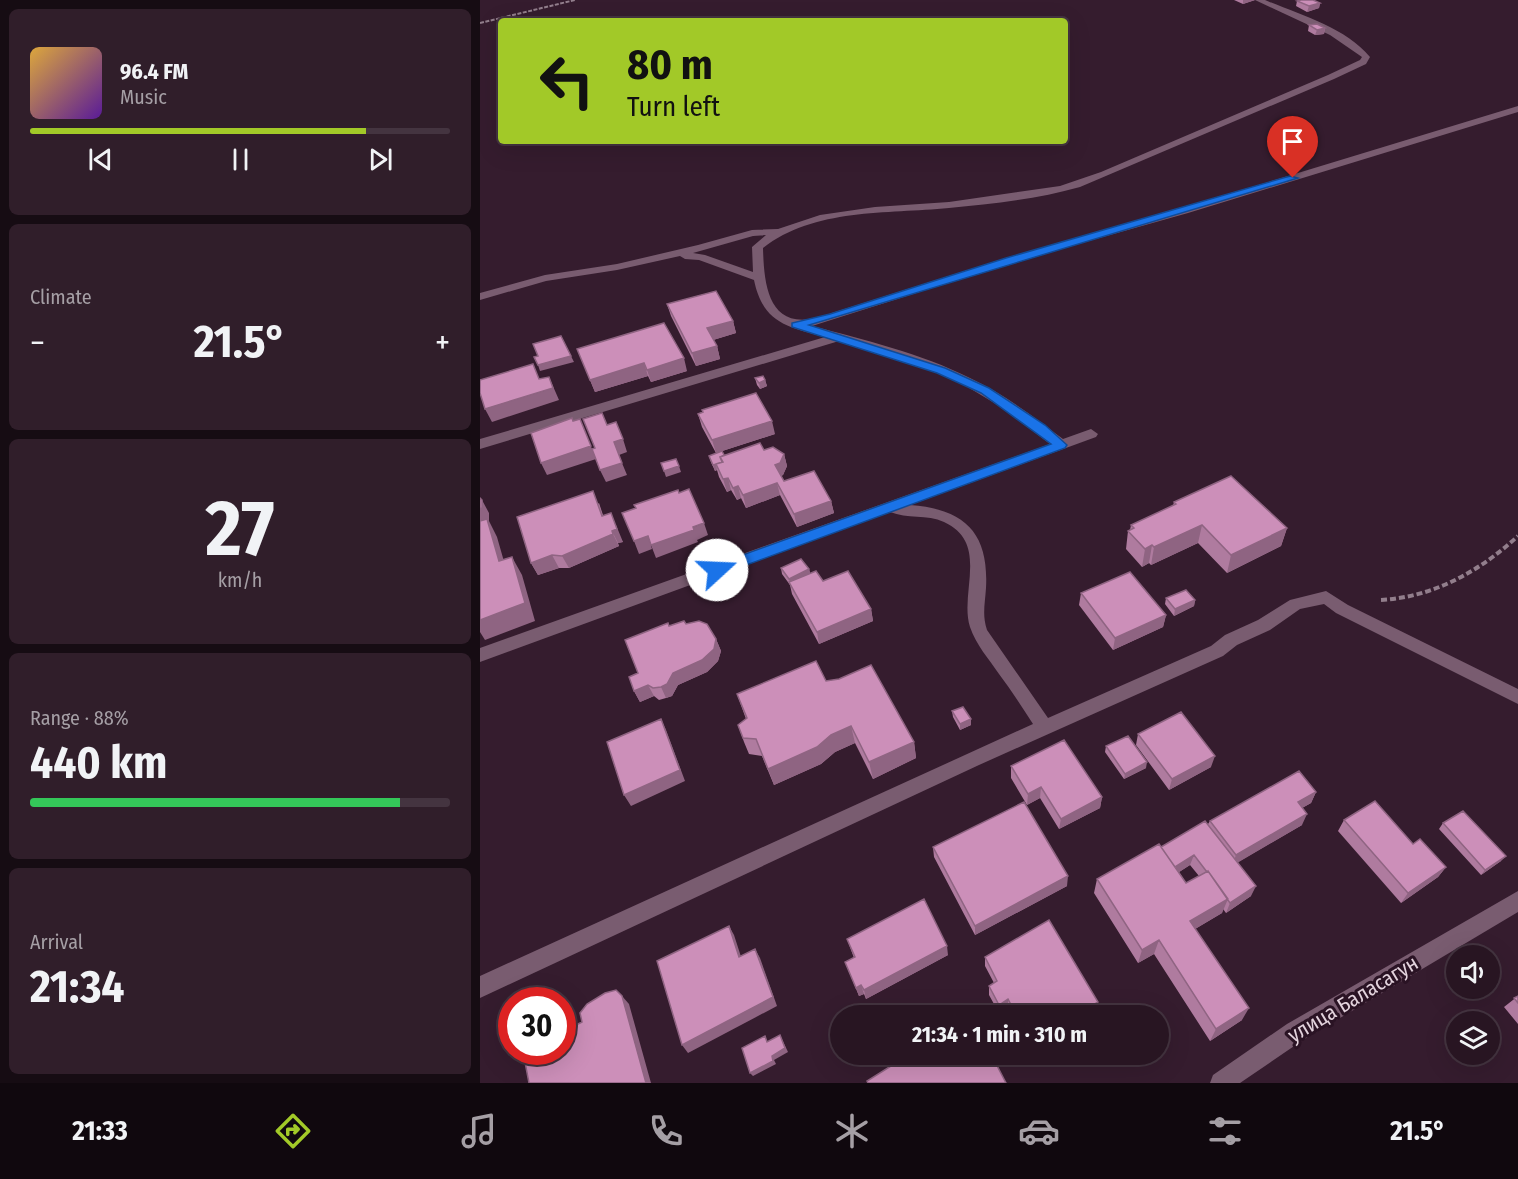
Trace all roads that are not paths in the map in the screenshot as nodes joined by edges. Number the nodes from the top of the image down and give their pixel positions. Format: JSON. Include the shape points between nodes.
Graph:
{"nodes":[{"id":1,"x":1259,"y":0,"type":"edge"},
{"id":2,"x":1518,"y":109,"type":"edge"},
{"id":3,"x":777,"y":230,"type":"junction"},
{"id":4,"x":670,"y":255,"type":"junction"},
{"id":5,"x":759,"y":279,"type":"junction"},
{"id":6,"x":480,"y":297,"type":"edge"},
{"id":7,"x":796,"y":325,"type":"junction"},
{"id":8,"x":838,"y":337,"type":"junction"},
{"id":9,"x":1091,"y":434,"type":"dead end"},
{"id":10,"x":480,"y":444,"type":"edge"},
{"id":11,"x":1061,"y":445,"type":"junction"},
{"id":12,"x":886,"y":509,"type":"junction"},
{"id":13,"x":480,"y":655,"type":"edge"},
{"id":14,"x":1518,"y":697,"type":"edge"},
{"id":15,"x":1044,"y":727,"type":"junction"},
{"id":16,"x":1518,"y":901,"type":"edge"},
{"id":17,"x":480,"y":987,"type":"edge"},
{"id":18,"x":1221,"y":1083,"type":"edge"}],
"edges":[{"from":1,"to":3,"type":"street","via":[[1337,36],[1366,57],[1331,77],[1085,182],[1029,195],[877,210]]},
{"from":2,"to":7,"type":"street"},
{"from":3,"to":4,"type":"street"},
{"from":3,"to":5,"type":"street","via":[[757,247]]},
{"from":4,"to":5,"type":"street","via":[[701,257]]},
{"from":4,"to":6,"type":"street","via":[[545,278]]},
{"from":5,"to":7,"type":"street","via":[[766,303],[781,319]]},
{"from":7,"to":8,"type":"street"},
{"from":8,"to":10,"type":"street"},
{"from":8,"to":11,"type":"street","via":[[941,370],[985,391]]},
{"from":9,"to":11,"type":"street"},
{"from":11,"to":12,"type":"street"},
{"from":12,"to":13,"type":"street"},
{"from":12,"to":15,"type":"street","via":[[924,510],[945,515],[963,526],[975,543],[978,561],[974,606],[977,625]]},
{"from":14,"to":15,"type":"street","via":[[1326,597],[1296,604],[1217,651]]},
{"from":15,"to":17,"type":"street"},
{"from":16,"to":18,"type":"street","name":"улица Баласагун","via":[[1295,1032]]}]}
